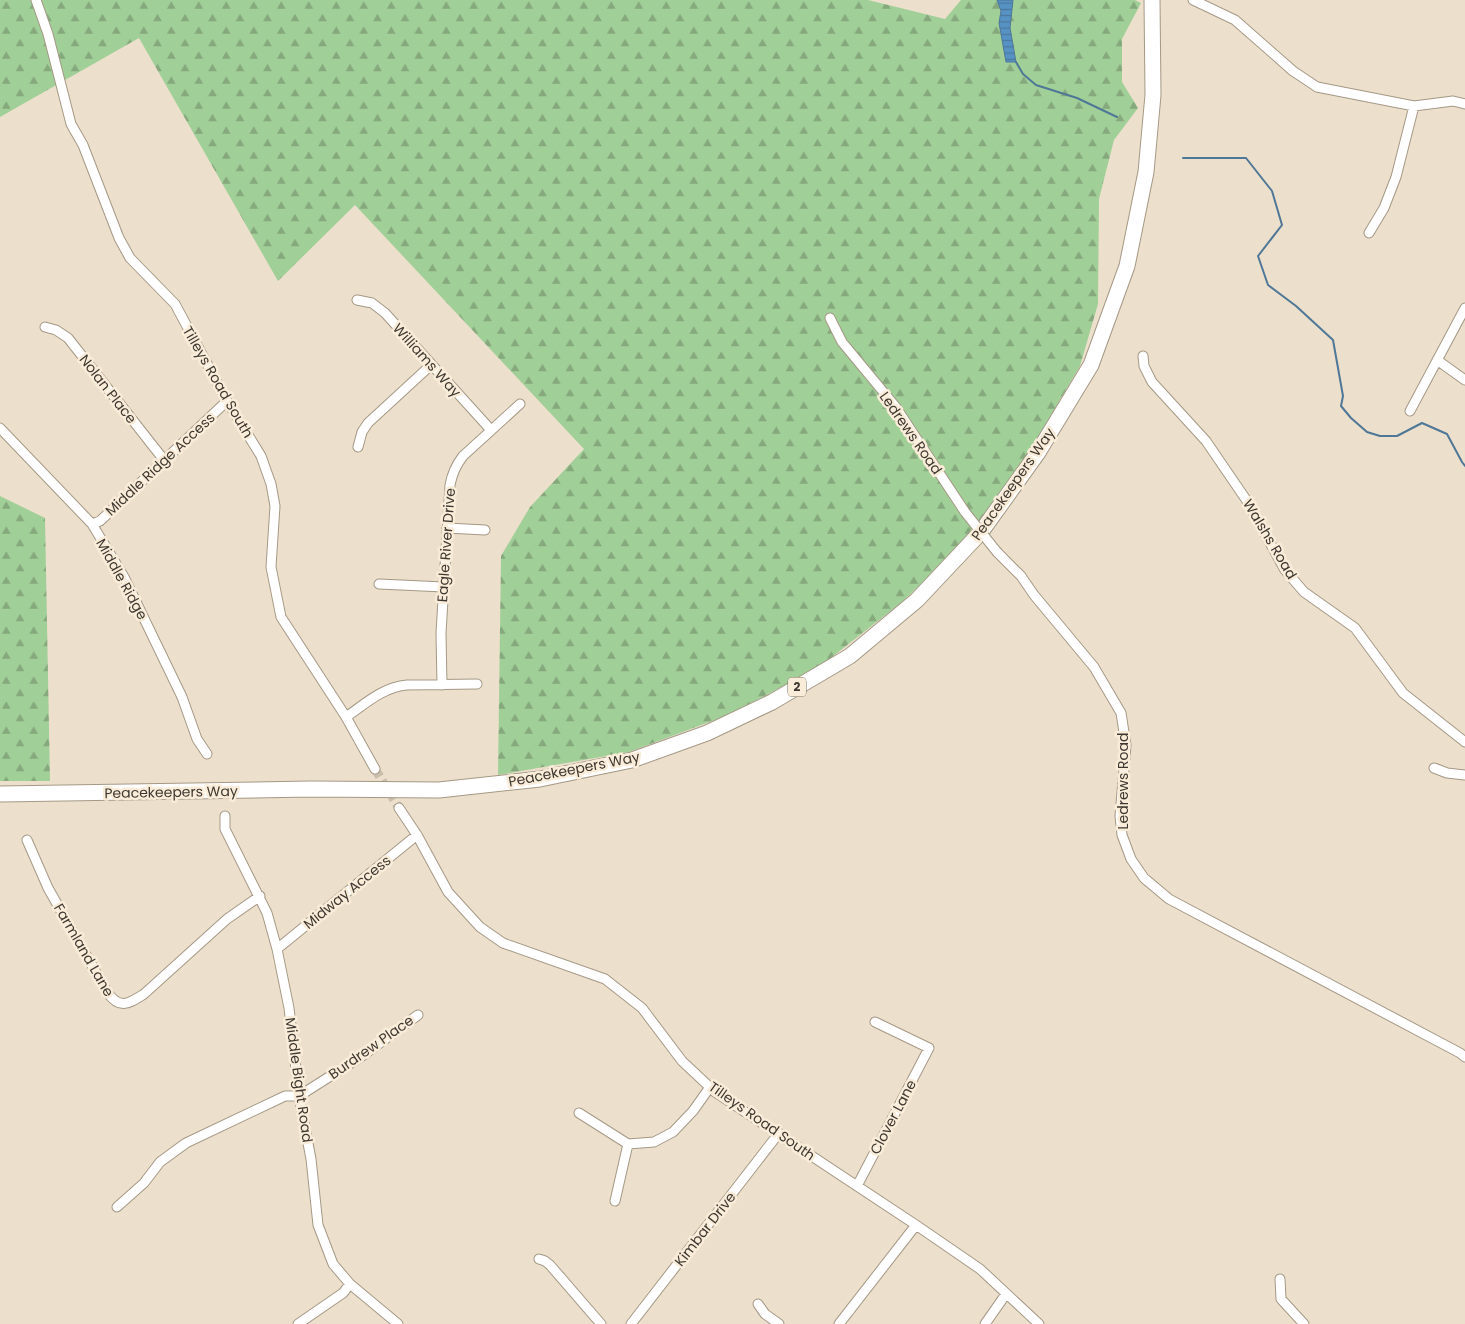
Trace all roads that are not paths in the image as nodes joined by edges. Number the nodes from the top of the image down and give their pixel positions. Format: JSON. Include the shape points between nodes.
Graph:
{"nodes":[{"id":1,"x":36,"y":0,"type":"edge"},
{"id":2,"x":1152,"y":0,"type":"edge"},
{"id":3,"x":1195,"y":0,"type":"edge"},
{"id":4,"x":1465,"y":104,"type":"edge"},
{"id":5,"x":1414,"y":106,"type":"junction"},
{"id":6,"x":1369,"y":233,"type":"dead end"},
{"id":7,"x":357,"y":300,"type":"dead end"},
{"id":8,"x":1465,"y":308,"type":"edge"},
{"id":9,"x":830,"y":318,"type":"dead end"},
{"id":10,"x":45,"y":327,"type":"dead end"},
{"id":11,"x":1143,"y":356,"type":"dead end"},
{"id":12,"x":1437,"y":360,"type":"junction"},
{"id":13,"x":431,"y":365,"type":"junction"},
{"id":14,"x":1465,"y":380,"type":"edge"},
{"id":15,"x":227,"y":400,"type":"junction"},
{"id":16,"x":520,"y":404,"type":"dead end"},
{"id":17,"x":1410,"y":411,"type":"dead end"},
{"id":18,"x":0,"y":428,"type":"edge"},
{"id":19,"x":491,"y":430,"type":"junction"},
{"id":20,"x":358,"y":447,"type":"dead end"},
{"id":21,"x":164,"y":460,"type":"junction"},
{"id":22,"x":92,"y":524,"type":"junction"},
{"id":23,"x":447,"y":528,"type":"junction"},
{"id":24,"x":485,"y":530,"type":"dead end"},
{"id":25,"x":379,"y":584,"type":"dead end"},
{"id":26,"x":444,"y":587,"type":"junction"},
{"id":27,"x":442,"y":684,"type":"junction"},
{"id":28,"x":477,"y":684,"type":"dead end"},
{"id":29,"x":346,"y":717,"type":"junction"},
{"id":30,"x":1465,"y":742,"type":"edge"},
{"id":31,"x":207,"y":754,"type":"dead end"},
{"id":32,"x":1434,"y":768,"type":"dead end"},
{"id":33,"x":375,"y":770,"type":"tunnel mouth"},
{"id":34,"x":1465,"y":776,"type":"edge"},
{"id":35,"x":0,"y":794,"type":"edge"},
{"id":36,"x":400,"y":808,"type":"tunnel mouth"},
{"id":37,"x":225,"y":816,"type":"dead end"},
{"id":38,"x":417,"y":835,"type":"junction"},
{"id":39,"x":27,"y":840,"type":"dead end"},
{"id":40,"x":260,"y":896,"type":"junction"},
{"id":41,"x":277,"y":950,"type":"junction"},
{"id":42,"x":418,"y":1015,"type":"dead end"},
{"id":43,"x":874,"y":1022,"type":"dead end"},
{"id":44,"x":1465,"y":1057,"type":"edge"},
{"id":45,"x":710,"y":1087,"type":"junction"},
{"id":46,"x":299,"y":1096,"type":"junction"},
{"id":47,"x":579,"y":1113,"type":"dead end"},
{"id":48,"x":778,"y":1133,"type":"junction"},
{"id":49,"x":628,"y":1144,"type":"junction"},
{"id":50,"x":857,"y":1186,"type":"junction"},
{"id":51,"x":615,"y":1201,"type":"dead end"},
{"id":52,"x":117,"y":1207,"type":"dead end"},
{"id":53,"x":916,"y":1225,"type":"junction"},
{"id":54,"x":539,"y":1260,"type":"dead end"},
{"id":55,"x":1280,"y":1279,"type":"dead end"},
{"id":56,"x":350,"y":1284,"type":"junction"},
{"id":57,"x":1006,"y":1294,"type":"junction"},
{"id":58,"x":758,"y":1304,"type":"dead end"},
{"id":59,"x":298,"y":1324,"type":"edge"},
{"id":60,"x":398,"y":1324,"type":"edge"},
{"id":61,"x":601,"y":1324,"type":"edge"},
{"id":62,"x":632,"y":1324,"type":"edge"},
{"id":63,"x":779,"y":1324,"type":"edge"},
{"id":64,"x":839,"y":1324,"type":"edge"},
{"id":65,"x":985,"y":1324,"type":"edge"},
{"id":66,"x":1039,"y":1324,"type":"edge"},
{"id":67,"x":1304,"y":1324,"type":"edge"}],
"edges":[{"from":1,"to":15,"type":"street","name":"Tilleys Road South","via":[[72,124],[119,238],[130,258],[175,304]]},
{"from":2,"to":35,"type":"highway","name":"Peacekeepers Way","number":"2","via":[[1153,95],[1146,172],[1127,266],[1090,365],[1038,454],[981,532],[917,600],[850,656],[772,702],[707,733],[632,760],[540,779],[438,790]]},
{"from":3,"to":5,"type":"street","via":[[1235,20],[1293,71],[1318,87]]},
{"from":4,"to":5,"type":"street","via":[[1453,101]]},
{"from":5,"to":6,"type":"street","via":[[1396,177],[1384,208]]},
{"from":7,"to":13,"type":"street","name":"Williams Way","via":[[380,309]]},
{"from":8,"to":12,"type":"street"},
{"from":9,"to":44,"type":"street","name":"Ledrews Road","bridge":true,"via":[[842,342],[895,406],[964,512],[1094,667],[1121,713],[1126,745],[1120,816],[1122,835],[1130,859],[1144,878],[1169,900]]},
{"from":10,"to":21,"type":"street","name":"Nolan Place","via":[[68,338]]},
{"from":11,"to":30,"type":"street","name":"Walshs Road","via":[[1152,382],[1206,441],[1247,501],[1285,570],[1304,592],[1355,628],[1403,693]]},
{"from":12,"to":14,"type":"street"},
{"from":12,"to":17,"type":"street"},
{"from":13,"to":19,"type":"street","name":"Williams Way"},
{"from":13,"to":20,"type":"street","via":[[368,423]]},
{"from":15,"to":21,"type":"street","name":"Middle Ridge Access"},
{"from":15,"to":29,"type":"street","name":"Tilleys Road South","via":[[261,456],[271,484],[275,506],[271,567],[282,617]]},
{"from":16,"to":19,"type":"street","name":"Eagle River Drive"},
{"from":18,"to":22,"type":"street","name":"Middle Ridge"},
{"from":19,"to":23,"type":"street","name":"Eagle River Drive","via":[[455,468],[450,485]]},
{"from":21,"to":22,"type":"street","name":"Middle Ridge Access","via":[[100,521]]},
{"from":22,"to":31,"type":"street","name":"Middle Ridge","via":[[124,577],[182,697],[197,739]]},
{"from":23,"to":24,"type":"street"},
{"from":23,"to":26,"type":"street","name":"Eagle River Drive"},
{"from":25,"to":26,"type":"street"},
{"from":26,"to":27,"type":"street","name":"Eagle River Drive"},
{"from":27,"to":28,"type":"street"},
{"from":27,"to":29,"type":"street","via":[[390,688]]},
{"from":29,"to":33,"type":"street","name":"Tilleys Road South"},
{"from":32,"to":34,"type":"street"},
{"from":36,"to":38,"type":"street","name":"Tilleys Road South"},
{"from":37,"to":40,"type":"street","name":"Middle Bight Road","via":[[225,829]]},
{"from":38,"to":41,"type":"street","name":"Midway Access"},
{"from":38,"to":45,"type":"street","name":"Tilleys Road South","via":[[448,892],[480,927],[503,944],[605,979],[642,1008],[682,1060]]},
{"from":39,"to":40,"type":"street","name":"Farmland Lane","via":[[48,888],[107,992],[118,1004],[132,1002],[144,994],[227,919]]},
{"from":40,"to":41,"type":"street","name":"Middle Bight Road"},
{"from":41,"to":46,"type":"street","name":"Middle Bight Road","via":[[289,1008]]},
{"from":42,"to":46,"type":"street","name":"Burdrew Place"},
{"from":43,"to":50,"type":"street","name":"Clover Lane","via":[[929,1048]]},
{"from":45,"to":48,"type":"street","name":"Tilleys Road South"},
{"from":45,"to":49,"type":"street","via":[[673,1132],[654,1142]]},
{"from":46,"to":52,"type":"street","via":[[285,1096],[186,1143],[160,1162],[144,1183]]},
{"from":46,"to":56,"type":"street","name":"Middle Bight Road","via":[[311,1159],[318,1225],[333,1264]]},
{"from":47,"to":49,"type":"street"},
{"from":48,"to":50,"type":"street","name":"Tilleys Road South"},
{"from":48,"to":62,"type":"street","name":"Kimbar Drive"},
{"from":49,"to":51,"type":"street"},
{"from":50,"to":53,"type":"street","name":"Tilleys Road South"},
{"from":53,"to":57,"type":"street","name":"Tilleys Road South","via":[[980,1269]]},
{"from":53,"to":64,"type":"street"},
{"from":54,"to":61,"type":"street","via":[[550,1265]]},
{"from":55,"to":67,"type":"street","via":[[1281,1299]]},
{"from":56,"to":59,"type":"street","via":[[343,1293]]},
{"from":56,"to":60,"type":"street","name":"Middle Bight Road"},
{"from":57,"to":65,"type":"street"},
{"from":57,"to":66,"type":"street","name":"Tilleys Road South"},
{"from":58,"to":63,"type":"street"}]}
